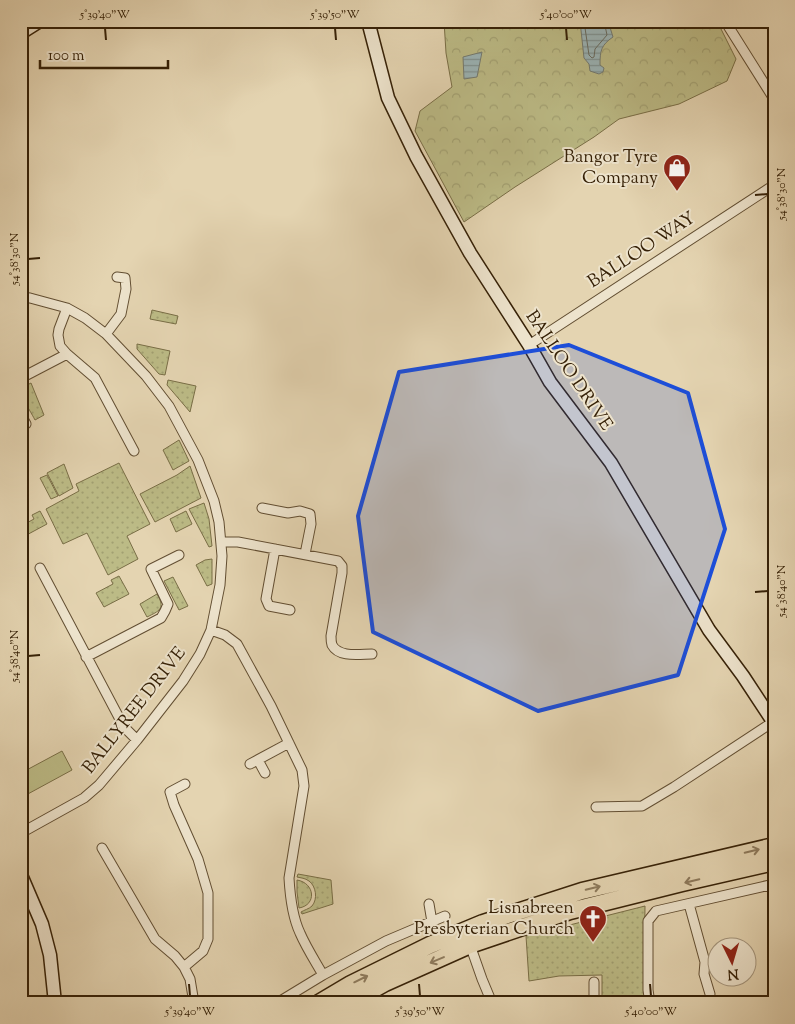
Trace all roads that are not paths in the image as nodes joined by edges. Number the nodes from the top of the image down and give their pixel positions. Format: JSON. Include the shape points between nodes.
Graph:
{"nodes":[{"id":1,"x":40,"y":21,"type":"edge"},
{"id":2,"x":368,"y":21,"type":"edge"},
{"id":3,"x":725,"y":21,"type":"edge"},
{"id":4,"x":21,"y":33,"type":"edge"},
{"id":5,"x":774,"y":99,"type":"edge"},
{"id":6,"x":774,"y":185,"type":"edge"},
{"id":7,"x":117,"y":277,"type":"dead end"},
{"id":8,"x":21,"y":297,"type":"edge"},
{"id":9,"x":67,"y":308,"type":"junction"},
{"id":10,"x":106,"y":334,"type":"junction"},
{"id":11,"x":529,"y":345,"type":"junction"},
{"id":12,"x":67,"y":354,"type":"junction"},
{"id":13,"x":21,"y":378,"type":"edge"},
{"id":14,"x":21,"y":415,"type":"edge"},
{"id":15,"x":26,"y":424,"type":"dead end"},
{"id":16,"x":134,"y":451,"type":"dead end"},
{"id":17,"x":262,"y":508,"type":"dead end"},
{"id":18,"x":222,"y":542,"type":"junction"},
{"id":19,"x":275,"y":549,"type":"junction"},
{"id":20,"x":305,"y":554,"type":"junction"},
{"id":21,"x":179,"y":555,"type":"dead end"},
{"id":22,"x":40,"y":568,"type":"dead end"},
{"id":23,"x":290,"y":610,"type":"dead end"},
{"id":24,"x":211,"y":630,"type":"junction"},
{"id":25,"x":372,"y":654,"type":"dead end"},
{"id":26,"x":86,"y":657,"type":"junction"},
{"id":27,"x":773,"y":723,"type":"edge"},
{"id":28,"x":137,"y":740,"type":"junction"},
{"id":29,"x":289,"y":743,"type":"junction"},
{"id":30,"x":265,"y":773,"type":"dead end"},
{"id":31,"x":184,"y":784,"type":"dead end"},
{"id":32,"x":596,"y":807,"type":"dead end"},
{"id":33,"x":21,"y":833,"type":"edge"},
{"id":34,"x":774,"y":846,"type":"edge"},
{"id":35,"x":102,"y":848,"type":"dead end"},
{"id":36,"x":774,"y":862,"type":"edge"},
{"id":37,"x":21,"y":875,"type":"edge"},
{"id":38,"x":772,"y":884,"type":"edge"},
{"id":39,"x":774,"y":898,"type":"edge"},
{"id":40,"x":429,"y":904,"type":"dead end"},
{"id":41,"x":689,"y":904,"type":"junction"},
{"id":42,"x":445,"y":916,"type":"dead end"},
{"id":43,"x":432,"y":922,"type":"junction"},
{"id":44,"x":464,"y":930,"type":"junction"},
{"id":45,"x":470,"y":946,"type":"junction"},
{"id":46,"x":184,"y":967,"type":"junction"},
{"id":47,"x":323,"y":975,"type":"junction"},
{"id":48,"x":594,"y":982,"type":"dead end"},
{"id":49,"x":710,"y":994,"type":"dead end"},
{"id":50,"x":55,"y":1003,"type":"edge"},
{"id":51,"x":194,"y":1003,"type":"edge"},
{"id":52,"x":277,"y":1003,"type":"edge"},
{"id":53,"x":319,"y":1003,"type":"edge"},
{"id":54,"x":349,"y":1003,"type":"edge"},
{"id":55,"x":492,"y":1003,"type":"edge"},
{"id":56,"x":594,"y":1003,"type":"edge"},
{"id":57,"x":650,"y":1003,"type":"edge"}],
"edges":[{"from":1,"to":4,"type":"street"},
{"from":2,"to":11,"type":"street","name":"BALLOO DRIVE","via":[[388,98],[416,156],[470,253]]},
{"from":3,"to":5,"type":"street"},
{"from":6,"to":11,"type":"street","name":"BALLOO WAY"},
{"from":7,"to":10,"type":"street","via":[[125,278],[121,314]]},
{"from":8,"to":9,"type":"street","name":"BALLYREE DRIVE"},
{"from":9,"to":10,"type":"street","name":"BALLYREE DRIVE"},
{"from":9,"to":12,"type":"street","via":[[58,335],[60,346]]},
{"from":10,"to":18,"type":"street","name":"BALLYREE DRIVE","via":[[169,406],[198,460],[214,501]]},
{"from":11,"to":27,"type":"street","name":"BALLOO DRIVE","via":[[550,382],[611,463],[709,630]]},
{"from":12,"to":13,"type":"street"},
{"from":12,"to":16,"type":"street","via":[[95,378]]},
{"from":14,"to":15,"type":"street"},
{"from":17,"to":20,"type":"street","via":[[310,514]]},
{"from":18,"to":19,"type":"street"},
{"from":18,"to":24,"type":"street","name":"BALLYREE DRIVE","via":[[220,585]]},
{"from":19,"to":20,"type":"street"},
{"from":19,"to":23,"type":"street","via":[[266,599],[269,606]]},
{"from":20,"to":25,"type":"street","via":[[338,561],[342,566],[332,645],[339,652]]},
{"from":21,"to":26,"type":"street","via":[[151,569],[168,604],[161,618]]},
{"from":22,"to":26,"type":"street"},
{"from":24,"to":28,"type":"street","name":"BALLYREE DRIVE","via":[[183,681]]},
{"from":24,"to":29,"type":"street","via":[[237,644]]},
{"from":26,"to":28,"type":"street","via":[[124,727]]},
{"from":27,"to":32,"type":"street","via":[[642,806]]},
{"from":28,"to":33,"type":"street","name":"BALLYREE DRIVE","via":[[91,793]]},
{"from":29,"to":30,"type":"street","via":[[254,762]]},
{"from":29,"to":47,"type":"street","via":[[302,770],[304,786],[289,878],[293,912],[299,932]]},
{"from":31,"to":46,"type":"street","via":[[170,792],[198,859],[208,894],[208,939],[203,952]]},
{"from":44,"to":34,"type":"highway","one_way":true,"via":[[582,891]]},
{"from":35,"to":46,"type":"street","via":[[155,939]]},
{"from":36,"to":45,"type":"highway","one_way":true,"via":[[570,912]]},
{"from":37,"to":50,"type":"street","via":[[42,924],[50,955]]},
{"from":38,"to":39,"type":"street"},
{"from":38,"to":41,"type":"street"},
{"from":40,"to":43,"type":"street"},
{"from":41,"to":49,"type":"street"},
{"from":41,"to":57,"type":"street","via":[[656,911],[648,921]]},
{"from":42,"to":43,"type":"street"},
{"from":43,"to":47,"type":"street","via":[[386,941]]},
{"from":44,"to":45,"type":"street"},
{"from":53,"to":44,"type":"highway","one_way":true,"via":[[351,984]]},
{"from":45,"to":54,"type":"highway","one_way":true,"via":[[385,983]]},
{"from":45,"to":55,"type":"street"},
{"from":46,"to":51,"type":"street","via":[[190,979]]},
{"from":47,"to":52,"type":"street"},
{"from":48,"to":56,"type":"street"}]}
